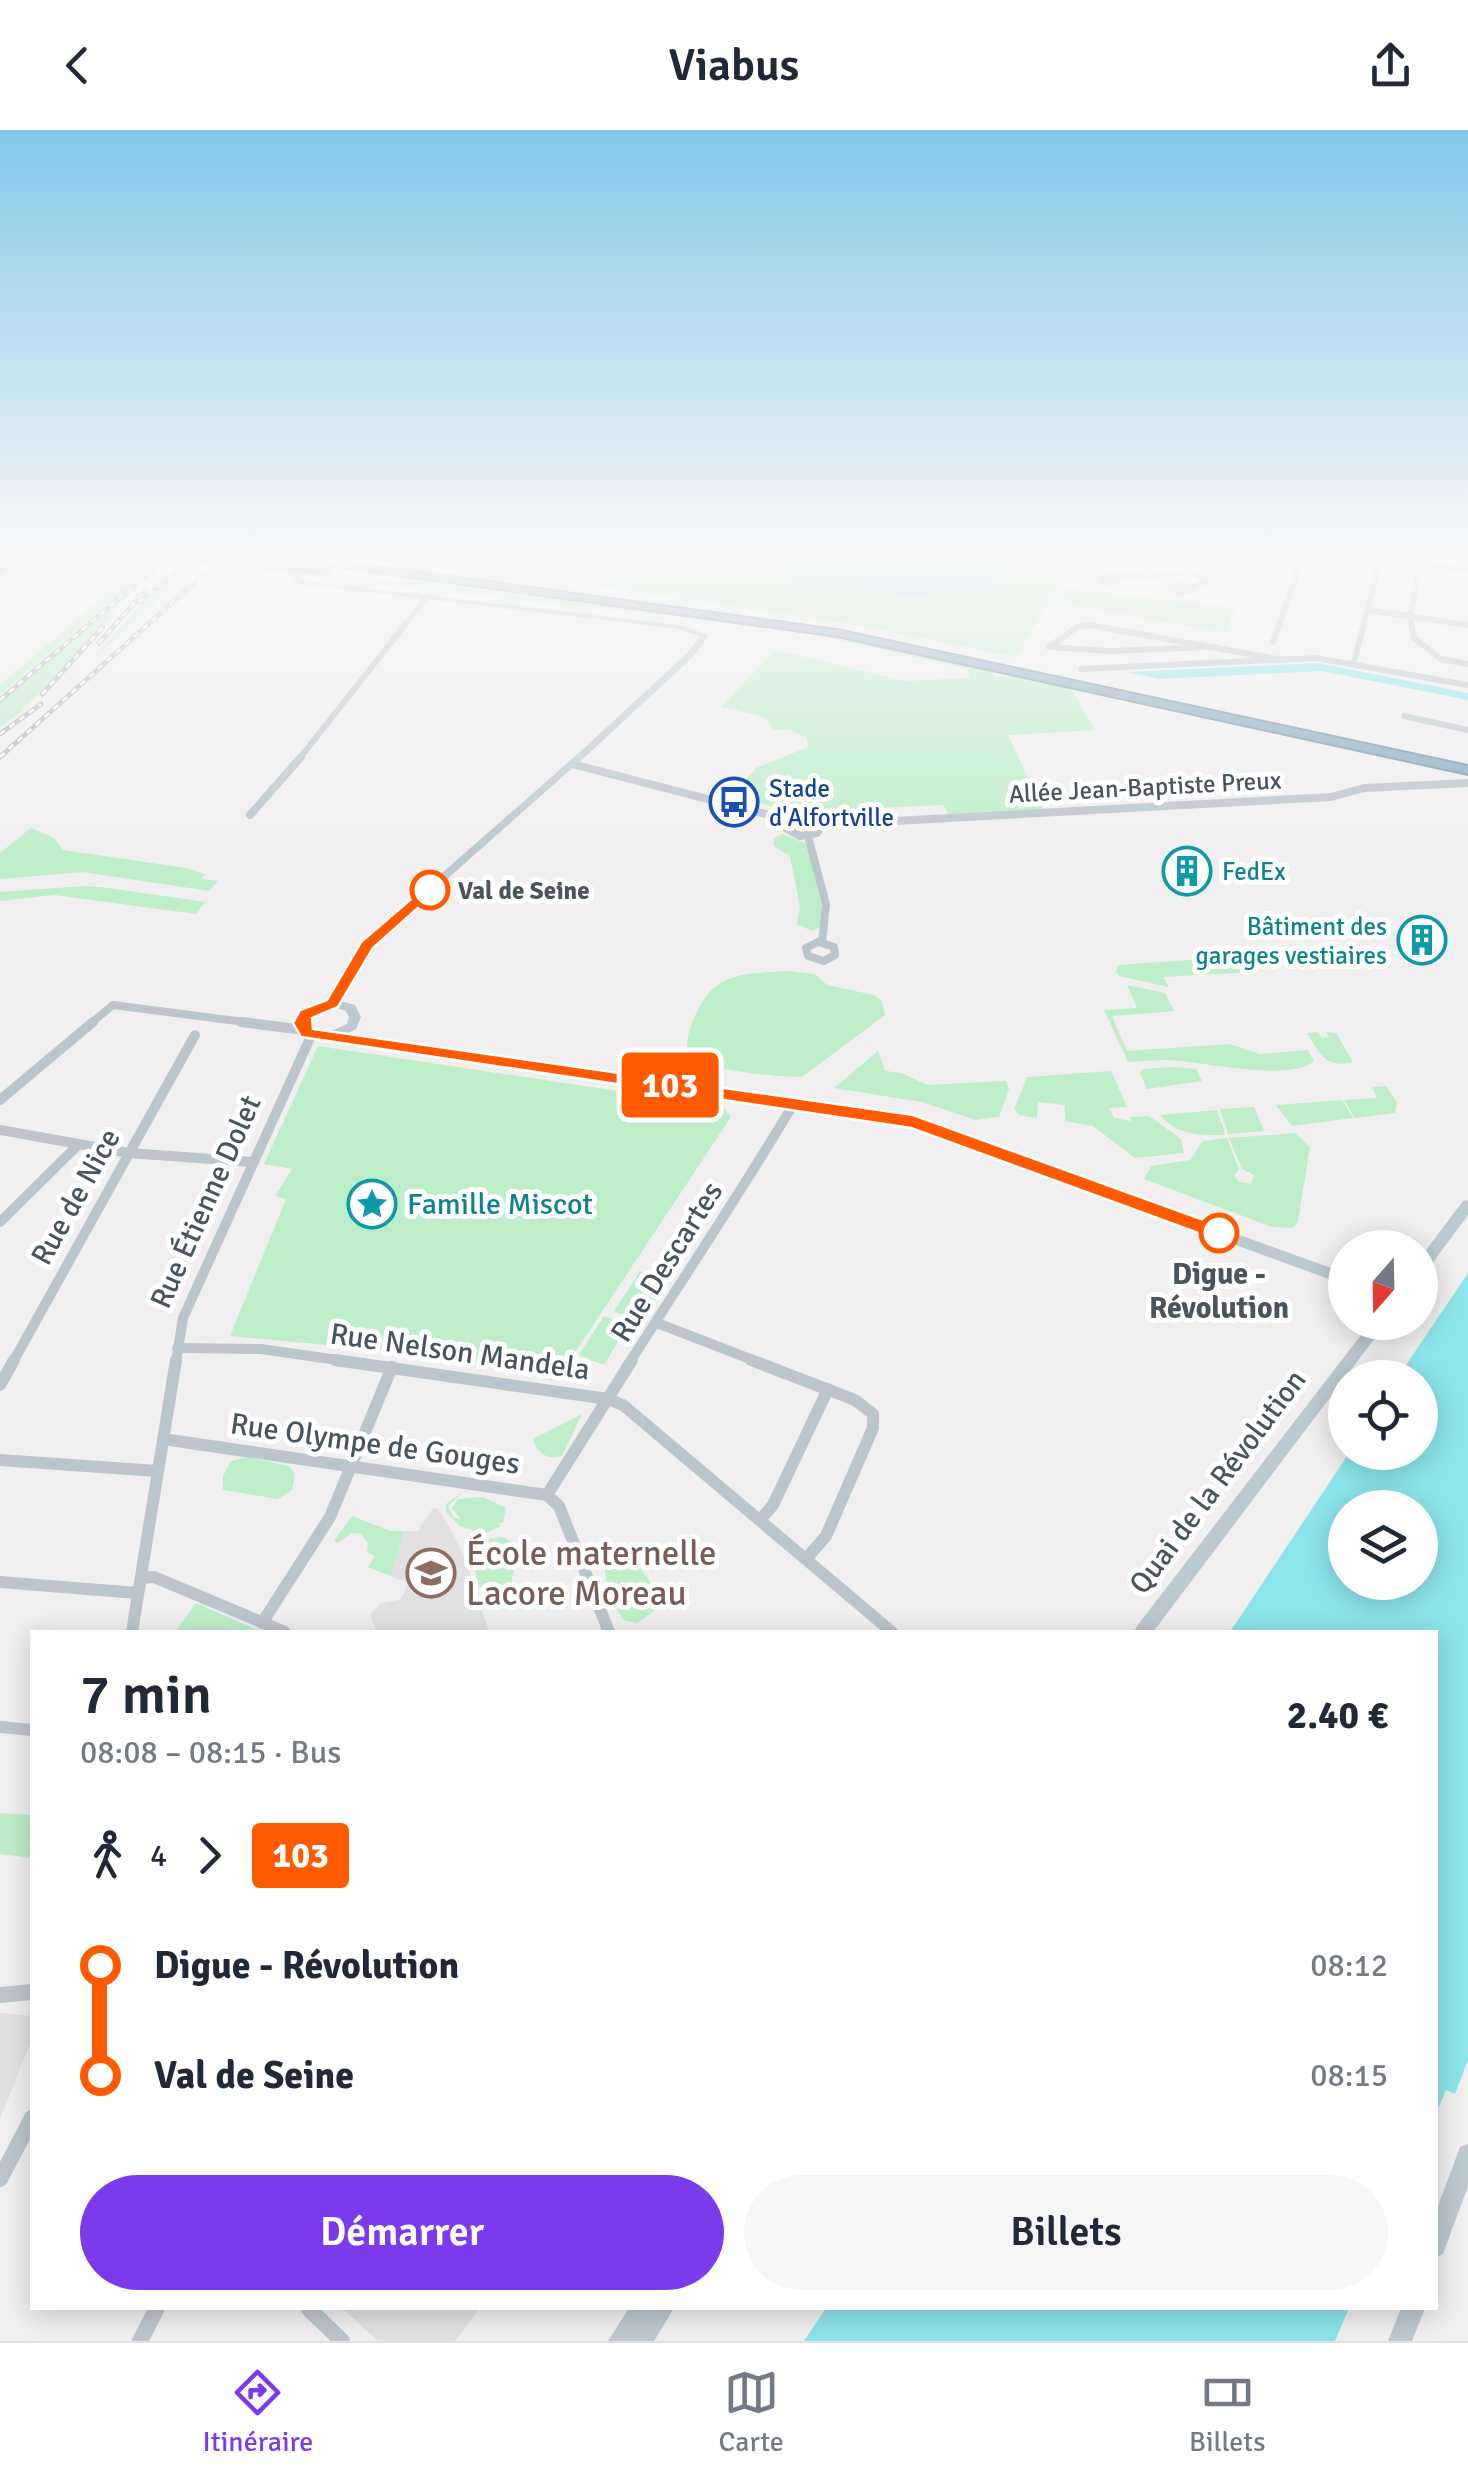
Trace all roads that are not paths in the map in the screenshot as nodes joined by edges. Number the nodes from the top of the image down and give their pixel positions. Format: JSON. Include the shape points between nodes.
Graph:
{"nodes":[{"id":1,"x":379,"y":653,"type":"edge"},
{"id":2,"x":692,"y":653,"type":"edge"},
{"id":3,"x":934,"y":653,"type":"edge"},
{"id":4,"x":967,"y":653,"type":"edge"},
{"id":5,"x":1246,"y":653,"type":"edge"},
{"id":6,"x":1356,"y":653,"type":"edge"},
{"id":7,"x":1432,"y":653,"type":"edge"},
{"id":8,"x":1282,"y":660,"type":"junction"},
{"id":9,"x":1354,"y":662,"type":"junction"},
{"id":10,"x":1468,"y":664,"type":"edge"},
{"id":11,"x":1081,"y":669,"type":"dead end"},
{"id":12,"x":1468,"y":684,"type":"edge"},
{"id":13,"x":1404,"y":716,"type":"dead end"},
{"id":14,"x":1468,"y":730,"type":"edge"},
{"id":15,"x":1468,"y":762,"type":"edge"},
{"id":16,"x":572,"y":764,"type":"junction"},
{"id":17,"x":1468,"y":770,"type":"edge"},
{"id":18,"x":1468,"y":783,"type":"edge"},
{"id":19,"x":250,"y":815,"type":"dead end"},
{"id":20,"x":787,"y":822,"type":"junction"},
{"id":21,"x":822,"y":825,"type":"junction"},
{"id":22,"x":808,"y":836,"type":"junction"},
{"id":23,"x":822,"y":942,"type":"dead end"},
{"id":24,"x":332,"y":1003,"type":"junction"},
{"id":25,"x":354,"y":1022,"type":"junction"},
{"id":26,"x":306,"y":1028,"type":"junction"},
{"id":27,"x":195,"y":1035,"type":"dead end"},
{"id":28,"x":337,"y":1035,"type":"junction"},
{"id":29,"x":377,"y":1042,"type":"junction"},
{"id":30,"x":0,"y":1100,"type":"edge"},
{"id":31,"x":794,"y":1104,"type":"junction"},
{"id":32,"x":0,"y":1130,"type":"edge"},
{"id":33,"x":78,"y":1145,"type":"junction"},
{"id":34,"x":129,"y":1153,"type":"junction"},
{"id":35,"x":253,"y":1162,"type":"junction"},
{"id":36,"x":1468,"y":1205,"type":"edge"},
{"id":37,"x":0,"y":1222,"type":"edge"},
{"id":38,"x":1438,"y":1245,"type":"edge"},
{"id":39,"x":1328,"y":1273,"type":"edge"},
{"id":40,"x":657,"y":1323,"type":"junction"},
{"id":41,"x":1366,"y":1340,"type":"edge"},
{"id":42,"x":177,"y":1348,"type":"junction"},
{"id":43,"x":392,"y":1366,"type":"junction"},
{"id":44,"x":0,"y":1385,"type":"edge"},
{"id":45,"x":828,"y":1389,"type":"junction"},
{"id":46,"x":608,"y":1399,"type":"junction"},
{"id":47,"x":163,"y":1439,"type":"junction"},
{"id":48,"x":0,"y":1460,"type":"edge"},
{"id":49,"x":352,"y":1465,"type":"junction"},
{"id":50,"x":158,"y":1472,"type":"junction"},
{"id":51,"x":547,"y":1495,"type":"junction"},
{"id":52,"x":760,"y":1520,"type":"junction"},
{"id":53,"x":806,"y":1558,"type":"junction"},
{"id":54,"x":140,"y":1578,"type":"junction"},
{"id":55,"x":0,"y":1582,"type":"edge"},
{"id":56,"x":138,"y":1592,"type":"junction"},
{"id":57,"x":262,"y":1622,"type":"junction"},
{"id":58,"x":132,"y":1630,"type":"edge"},
{"id":59,"x":281,"y":1630,"type":"edge"},
{"id":60,"x":608,"y":1630,"type":"edge"},
{"id":61,"x":890,"y":1630,"type":"edge"},
{"id":62,"x":1145,"y":1630,"type":"edge"},
{"id":63,"x":0,"y":1728,"type":"edge"},
{"id":64,"x":30,"y":1730,"type":"edge"},
{"id":65,"x":30,"y":1992,"type":"edge"},
{"id":66,"x":0,"y":1995,"type":"edge"},
{"id":67,"x":30,"y":2122,"type":"edge"},
{"id":68,"x":1468,"y":2155,"type":"edge"},
{"id":69,"x":0,"y":2179,"type":"edge"},
{"id":70,"x":1438,"y":2238,"type":"edge"},
{"id":71,"x":155,"y":2310,"type":"edge"},
{"id":72,"x":310,"y":2310,"type":"edge"},
{"id":73,"x":641,"y":2310,"type":"edge"},
{"id":74,"x":661,"y":2310,"type":"edge"},
{"id":75,"x":1411,"y":2310,"type":"edge"},
{"id":76,"x":140,"y":2341,"type":"edge"},
{"id":77,"x":342,"y":2341,"type":"edge"},
{"id":78,"x":620,"y":2341,"type":"edge"},
{"id":79,"x":640,"y":2341,"type":"edge"},
{"id":80,"x":1400,"y":2341,"type":"edge"}],
"edges":[{"from":1,"to":19,"type":"street"},
{"from":2,"to":16,"type":"street"},
{"from":3,"to":17,"type":"highway"},
{"from":4,"to":15,"type":"highway"},
{"from":5,"to":8,"type":"street"},
{"from":6,"to":9,"type":"street"},
{"from":7,"to":10,"type":"street"},
{"from":8,"to":9,"type":"street"},
{"from":8,"to":11,"type":"street"},
{"from":9,"to":12,"type":"street"},
{"from":13,"to":14,"type":"street"},
{"from":16,"to":20,"type":"street"},
{"from":16,"to":24,"type":"street","via":[[371,941]]},
{"from":18,"to":21,"type":"street","name":"Allée Jean-Baptiste Preux","via":[[1366,788],[1334,797]]},
{"from":20,"to":21,"type":"street","name":"Allée Jean-Baptiste Preux","via":[[805,816]]},
{"from":20,"to":22,"type":"street","via":[[790,832]]},
{"from":21,"to":22,"type":"street"},
{"from":22,"to":23,"type":"street","via":[[826,904]]},
{"from":24,"to":25,"type":"street","via":[[351,1008]]},
{"from":24,"to":26,"type":"street","via":[[318,1006]]},
{"from":25,"to":28,"type":"street"},
{"from":25,"to":29,"type":"street"},
{"from":26,"to":28,"type":"street"},
{"from":26,"to":30,"type":"street","via":[[113,1005]]},
{"from":26,"to":35,"type":"street","name":"Rue Étienne Dolet"},
{"from":27,"to":34,"type":"street","name":"Rue de Nice"},
{"from":28,"to":29,"type":"street"},
{"from":29,"to":31,"type":"street"},
{"from":31,"to":39,"type":"street","via":[[926,1126]]},
{"from":31,"to":40,"type":"street","name":"Rue Descartes"},
{"from":32,"to":33,"type":"street"},
{"from":33,"to":34,"type":"street"},
{"from":33,"to":37,"type":"street"},
{"from":34,"to":35,"type":"street"},
{"from":34,"to":44,"type":"street","name":"Rue de Nice"},
{"from":35,"to":42,"type":"street","name":"Rue Étienne Dolet","via":[[183,1318]]},
{"from":36,"to":38,"type":"street"},
{"from":40,"to":45,"type":"street"},
{"from":40,"to":46,"type":"street","name":"Rue Descartes"},
{"from":41,"to":62,"type":"street","name":"Quai de la Révolution"},
{"from":42,"to":43,"type":"street","name":"Rue Nelson Mandela","via":[[261,1349]]},
{"from":42,"to":47,"type":"street","name":"Rue Étienne Dolet"},
{"from":43,"to":46,"type":"street","name":"Rue Nelson Mandela"},
{"from":43,"to":49,"type":"street"},
{"from":45,"to":52,"type":"street"},
{"from":45,"to":53,"type":"street","via":[[864,1405],[874,1425],[826,1536]]},
{"from":46,"to":51,"type":"street","name":"Rue Descartes"},
{"from":46,"to":52,"type":"street","name":"Rue Nelson Mandela"},
{"from":47,"to":49,"type":"street","name":"Rue Olympe de Gouges"},
{"from":47,"to":50,"type":"street","name":"Rue Étienne Dolet"},
{"from":48,"to":50,"type":"street"},
{"from":49,"to":51,"type":"street","name":"Rue Olympe de Gouges"},
{"from":49,"to":57,"type":"street","via":[[330,1518]]},
{"from":50,"to":54,"type":"street","name":"Rue Étienne Dolet"},
{"from":51,"to":60,"type":"street","name":"Rue Olympe de Gouges","via":[[559,1506]]},
{"from":52,"to":53,"type":"street","name":"Rue Nelson Mandela"},
{"from":53,"to":61,"type":"street","name":"Rue Nelson Mandela"},
{"from":54,"to":56,"type":"street","name":"Rue Étienne Dolet"},
{"from":54,"to":57,"type":"street","via":[[154,1577]]},
{"from":55,"to":56,"type":"street"},
{"from":56,"to":58,"type":"street","name":"Rue Étienne Dolet"},
{"from":57,"to":59,"type":"street"},
{"from":63,"to":64,"type":"street"},
{"from":65,"to":66,"type":"street"},
{"from":67,"to":69,"type":"street"},
{"from":68,"to":70,"type":"street"},
{"from":71,"to":76,"type":"street"},
{"from":72,"to":77,"type":"street"},
{"from":73,"to":78,"type":"street"},
{"from":74,"to":79,"type":"street"},
{"from":75,"to":80,"type":"street"}]}
